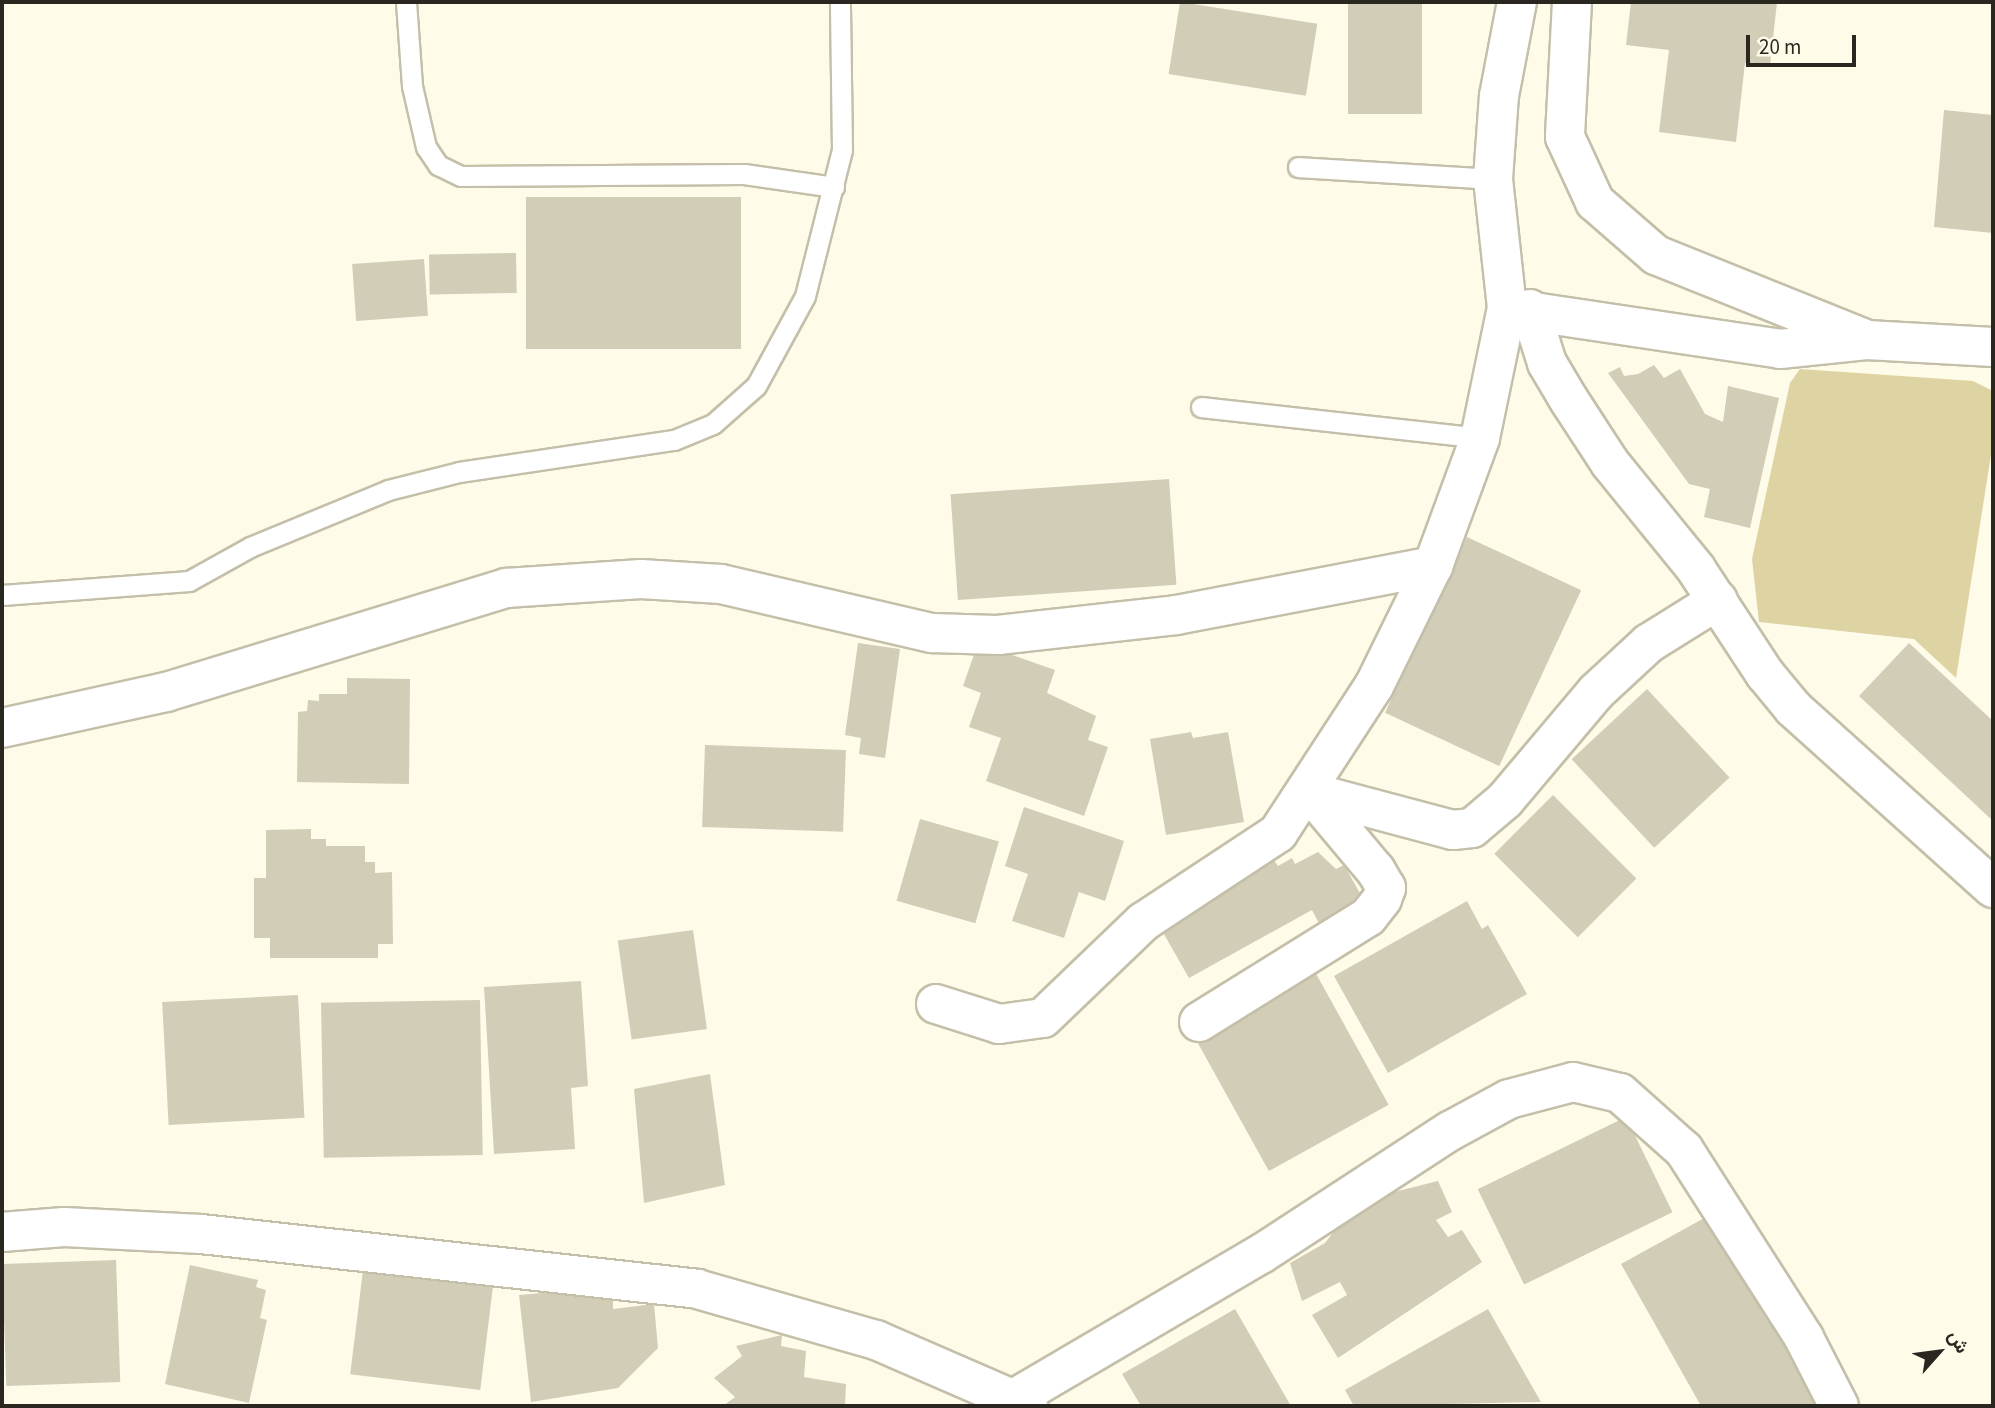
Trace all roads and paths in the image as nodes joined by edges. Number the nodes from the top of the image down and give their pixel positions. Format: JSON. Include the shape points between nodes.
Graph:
{"nodes":[{"id":1,"x":406,"y":2,"type":"edge"},
{"id":2,"x":840,"y":2,"type":"edge"},
{"id":3,"x":1517,"y":2,"type":"edge"},
{"id":4,"x":1572,"y":2,"type":"edge"},
{"id":5,"x":1298,"y":167,"type":"dead end"},
{"id":6,"x":1493,"y":179,"type":"junction"},
{"id":7,"x":834,"y":187,"type":"junction"},
{"id":8,"x":1518,"y":309,"type":"junction"},
{"id":9,"x":1867,"y":340,"type":"junction"},
{"id":10,"x":1993,"y":347,"type":"edge"},
{"id":11,"x":1201,"y":408,"type":"dead end"},
{"id":12,"x":1480,"y":438,"type":"junction"},
{"id":13,"x":1433,"y":566,"type":"junction"},
{"id":14,"x":2,"y":595,"type":"edge"},
{"id":15,"x":1718,"y":600,"type":"junction"},
{"id":16,"x":2,"y":728,"type":"edge"},
{"id":17,"x":1310,"y":792,"type":"junction"},
{"id":18,"x":1993,"y":888,"type":"edge"},
{"id":19,"x":936,"y":1004,"type":"dead end"},
{"id":20,"x":1199,"y":1022,"type":"dead end"},
{"id":21,"x":2,"y":1232,"type":"edge"},
{"id":22,"x":1022,"y":1402,"type":"edge"},
{"id":23,"x":1839,"y":1406,"type":"edge"}],
"edges":[{"from":1,"to":7,"type":"lane","via":[[412,86],[426,147],[438,165],[461,176],[744,174]]},
{"from":2,"to":7,"type":"lane","via":[[843,110]]},
{"from":3,"to":6,"type":"street","via":[[1499,96]]},
{"from":4,"to":9,"type":"street","via":[[1565,137],[1595,202],[1634,241],[1666,261]]},
{"from":5,"to":6,"type":"lane"},
{"from":6,"to":8,"type":"street"},
{"from":7,"to":14,"type":"lane","via":[[805,296],[782,345],[756,386],[713,424],[674,440],[459,472],[388,490],[250,547],[190,582]]},
{"from":8,"to":9,"type":"street","via":[[1743,346],[1780,349]]},
{"from":8,"to":12,"type":"street"},
{"from":8,"to":15,"type":"street","via":[[1582,421]]},
{"from":9,"to":10,"type":"street"},
{"from":11,"to":12,"type":"lane"},
{"from":12,"to":13,"type":"street"},
{"from":13,"to":16,"type":"street","via":[[1176,615],[998,635],[932,633],[720,584],[641,579],[518,587],[472,595],[166,691]]},
{"from":13,"to":17,"type":"street","via":[[1374,686]]},
{"from":15,"to":17,"type":"street","via":[[1649,643],[1596,692],[1505,800],[1472,828],[1453,830]]},
{"from":15,"to":18,"type":"street","via":[[1793,708]]},
{"from":17,"to":19,"type":"street","via":[[1278,833],[1143,922],[1043,1018],[999,1024]]},
{"from":17,"to":20,"type":"street","via":[[1376,871],[1386,888],[1382,899],[1368,917]]},
{"from":21,"to":22,"type":"street","via":[[64,1227],[201,1234],[697,1289],[876,1340]]},
{"from":22,"to":23,"type":"street","via":[[1450,1131],[1508,1099],[1573,1082],[1620,1093],[1684,1150],[1804,1338]]}]}
